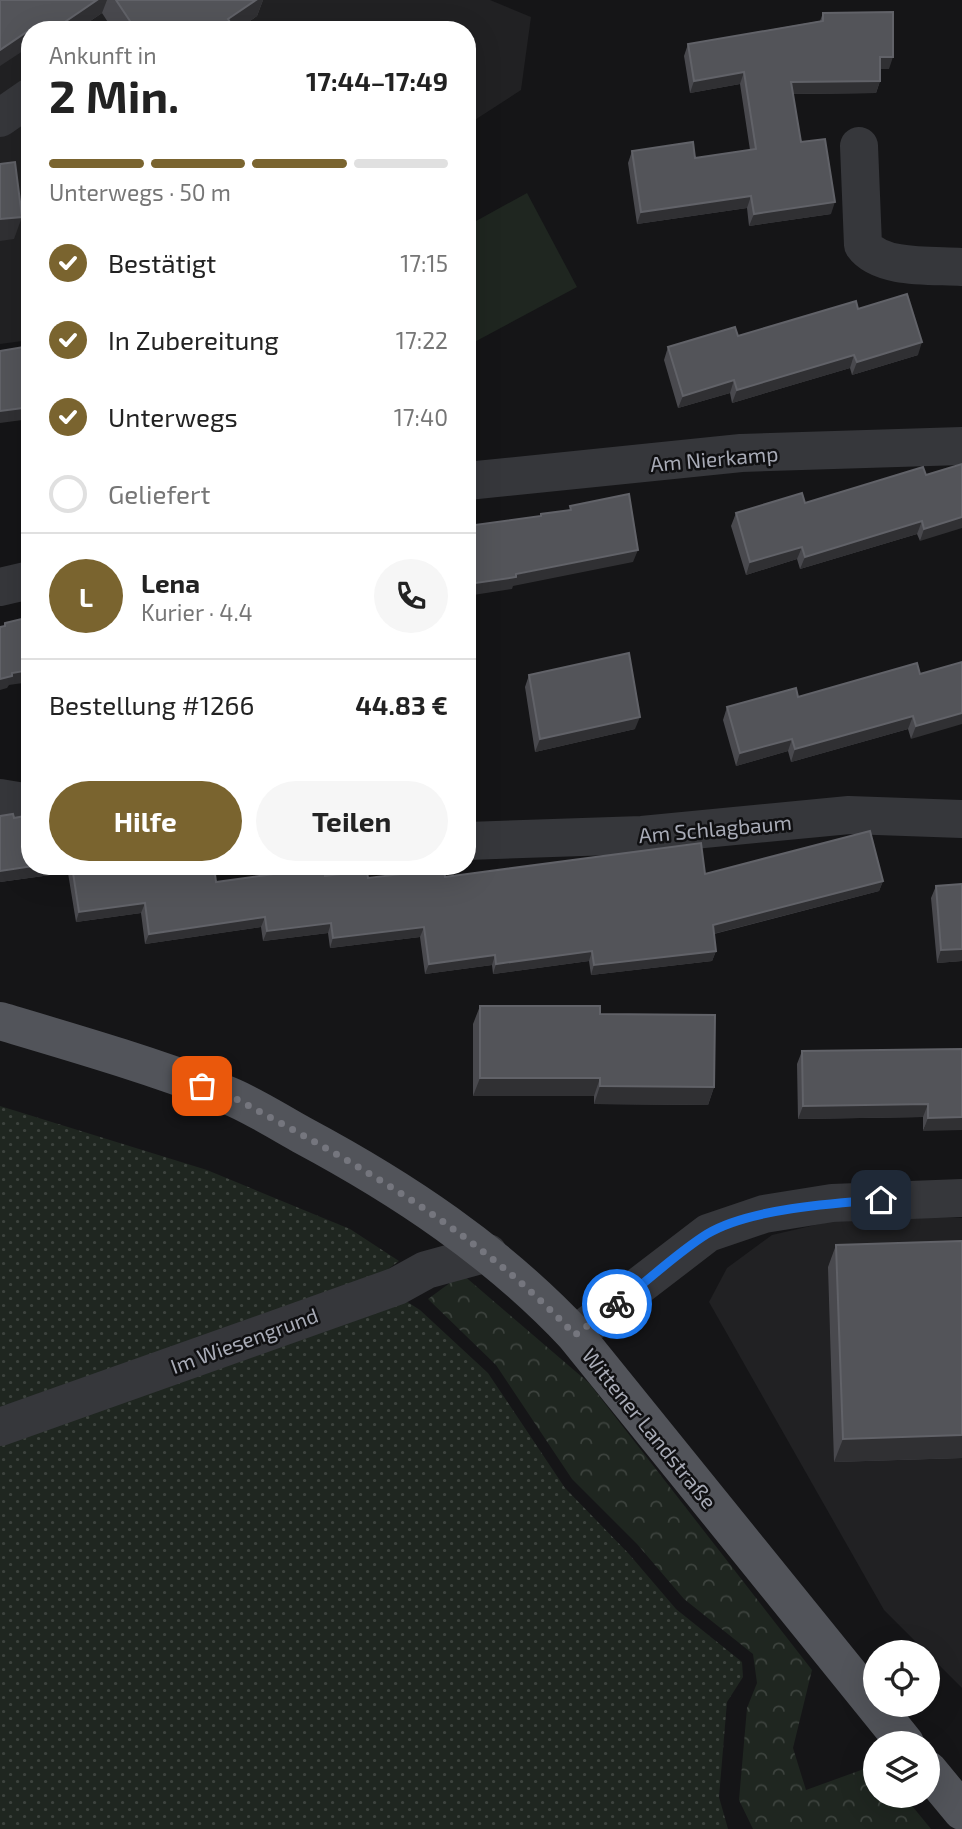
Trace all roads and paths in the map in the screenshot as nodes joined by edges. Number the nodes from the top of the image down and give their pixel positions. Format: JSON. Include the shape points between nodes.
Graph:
{"nodes":[{"id":1,"x":21,"y":103,"type":"edge"},
{"id":2,"x":0,"y":118,"type":"edge"},
{"id":3,"x":859,"y":146,"type":"dead end"},
{"id":4,"x":962,"y":267,"type":"edge"},
{"id":5,"x":962,"y":446,"type":"edge"},
{"id":6,"x":476,"y":480,"type":"edge"},
{"id":7,"x":21,"y":582,"type":"edge"},
{"id":8,"x":0,"y":587,"type":"edge"},
{"id":9,"x":0,"y":798,"type":"edge"},
{"id":10,"x":21,"y":802,"type":"edge"},
{"id":11,"x":962,"y":819,"type":"edge"},
{"id":12,"x":476,"y":841,"type":"edge"},
{"id":13,"x":0,"y":1021,"type":"edge"},
{"id":14,"x":962,"y":1198,"type":"edge"},
{"id":15,"x":488,"y":1253,"type":"junction"},
{"id":16,"x":575,"y":1335,"type":"junction"},
{"id":17,"x":0,"y":1427,"type":"edge"},
{"id":18,"x":895,"y":1731,"type":"edge"},
{"id":19,"x":940,"y":1784,"type":"edge"},
{"id":20,"x":962,"y":1811,"type":"edge"}],
"edges":[{"from":1,"to":2,"type":"street"},
{"from":3,"to":4,"type":"street","via":[[863,246],[869,254],[889,261]]},
{"from":5,"to":6,"type":"street","name":"Am Nierkamp","via":[[741,453]]},
{"from":7,"to":8,"type":"street"},
{"from":9,"to":10,"type":"street"},
{"from":11,"to":12,"type":"street","name":"Am Schlagbaum","via":[[849,815],[642,835]]},
{"from":13,"to":15,"type":"main road","name":"Wittener Landstraße","via":[[225,1093],[359,1165]]},
{"from":14,"to":16,"type":"street","via":[[832,1203],[764,1214],[708,1233]]},
{"from":15,"to":16,"type":"main road","name":"Wittener Landstraße"},
{"from":15,"to":17,"type":"street","name":"Im Wiesengrund","via":[[426,1270],[397,1286]]},
{"from":16,"to":18,"type":"main road","name":"Wittener Landstraße"},
{"from":19,"to":20,"type":"main road"}]}
